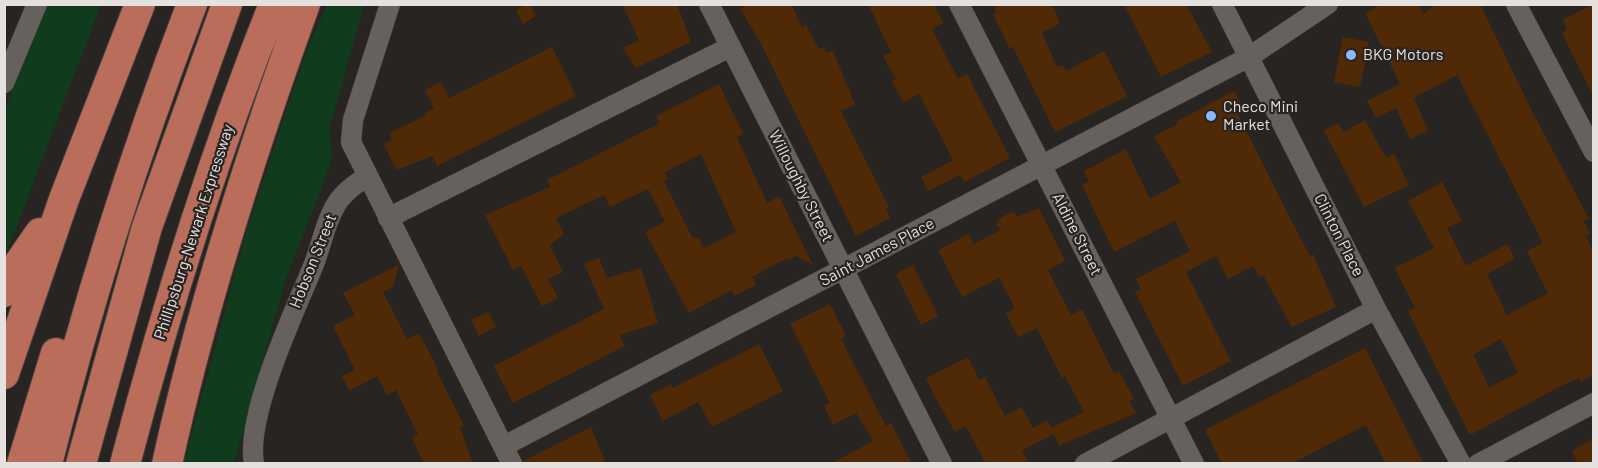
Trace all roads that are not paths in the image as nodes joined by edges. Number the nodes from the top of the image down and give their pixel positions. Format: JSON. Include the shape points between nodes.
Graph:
{"nodes":[{"id":1,"x":37,"y":4,"type":"edge"},
{"id":2,"x":140,"y":4,"type":"edge"},
{"id":3,"x":192,"y":4,"type":"edge"},
{"id":4,"x":227,"y":4,"type":"edge"},
{"id":5,"x":274,"y":4,"type":"edge"},
{"id":6,"x":305,"y":4,"type":"edge"},
{"id":7,"x":390,"y":4,"type":"edge"},
{"id":8,"x":709,"y":4,"type":"edge"},
{"id":9,"x":959,"y":4,"type":"edge"},
{"id":10,"x":1222,"y":4,"type":"edge"},
{"id":11,"x":1328,"y":4,"type":"edge"},
{"id":12,"x":1516,"y":4,"type":"edge"},
{"id":13,"x":730,"y":47,"type":"junction"},
{"id":14,"x":175,"y":49,"type":"junction"},
{"id":15,"x":1250,"y":57,"type":"junction"},
{"id":16,"x":4,"y":83,"type":"edge"},
{"id":17,"x":1593,"y":152,"type":"edge"},
{"id":18,"x":1042,"y":165,"type":"junction"},
{"id":19,"x":367,"y":177,"type":"junction"},
{"id":20,"x":64,"y":199,"type":"junction"},
{"id":21,"x":388,"y":218,"type":"junction"},
{"id":22,"x":844,"y":270,"type":"junction"},
{"id":23,"x":4,"y":292,"type":"edge"},
{"id":24,"x":1377,"y":309,"type":"junction"},
{"id":25,"x":4,"y":374,"type":"edge"},
{"id":26,"x":1593,"y":403,"type":"edge"},
{"id":27,"x":1170,"y":418,"type":"junction"},
{"id":28,"x":504,"y":446,"type":"junction"},
{"id":29,"x":22,"y":464,"type":"edge"},
{"id":30,"x":47,"y":464,"type":"edge"},
{"id":31,"x":81,"y":464,"type":"edge"},
{"id":32,"x":125,"y":464,"type":"edge"},
{"id":33,"x":167,"y":464,"type":"edge"},
{"id":34,"x":254,"y":464,"type":"edge"},
{"id":35,"x":513,"y":464,"type":"edge"},
{"id":36,"x":942,"y":464,"type":"edge"},
{"id":37,"x":1084,"y":464,"type":"edge"},
{"id":38,"x":1194,"y":464,"type":"edge"},
{"id":39,"x":1461,"y":464,"type":"edge"},
{"id":40,"x":1478,"y":464,"type":"edge"}],
"edges":[{"from":1,"to":16,"type":"street"},
{"from":2,"to":20,"type":"highway"},
{"from":3,"to":14,"type":"highway"},
{"from":4,"to":31,"type":"highway","via":[[147,227]]},
{"from":5,"to":32,"type":"highway","name":"Phillipsburg-Newark Expressway","via":[[182,260]]},
{"from":6,"to":33,"type":"highway","via":[[200,333]]},
{"from":7,"to":19,"type":"street","via":[[351,127],[353,149]]},
{"from":8,"to":13,"type":"street","name":"Willoughby Street"},
{"from":9,"to":18,"type":"street","name":"Aldine Street"},
{"from":10,"to":15,"type":"street","name":"Clinton Place"},
{"from":11,"to":15,"type":"street","name":"Saint James Place"},
{"from":12,"to":17,"type":"street"},
{"from":13,"to":21,"type":"street"},
{"from":13,"to":22,"type":"street","name":"Willoughby Street"},
{"from":14,"to":29,"type":"highway","via":[[79,289]]},
{"from":14,"to":30,"type":"highway","via":[[104,256]]},
{"from":15,"to":18,"type":"street","name":"Saint James Place"},
{"from":15,"to":24,"type":"street","name":"Clinton Place"},
{"from":18,"to":22,"type":"street","name":"Saint James Place"},
{"from":18,"to":27,"type":"street","name":"Aldine Street"},
{"from":19,"to":21,"type":"street"},
{"from":19,"to":34,"type":"street","name":"Hobson Street","via":[[345,194],[329,219],[287,327],[256,424]]},
{"from":20,"to":23,"type":"highway","via":[[11,275]]},
{"from":20,"to":25,"type":"highway"},
{"from":21,"to":28,"type":"street"},
{"from":22,"to":28,"type":"street","name":"Saint James Place"},
{"from":22,"to":36,"type":"street","name":"Willoughby Street"},
{"from":24,"to":27,"type":"street"},
{"from":24,"to":39,"type":"street","name":"Clinton Place"},
{"from":26,"to":40,"type":"street"},
{"from":27,"to":37,"type":"street"},
{"from":27,"to":38,"type":"street","name":"Aldine Street"},
{"from":28,"to":35,"type":"street"}]}
